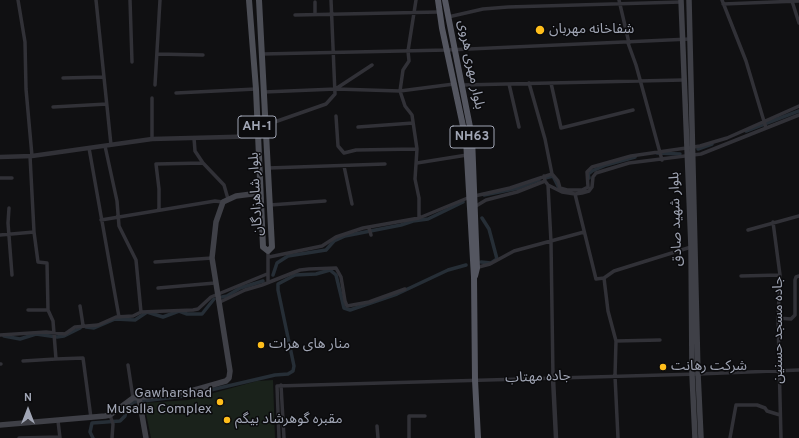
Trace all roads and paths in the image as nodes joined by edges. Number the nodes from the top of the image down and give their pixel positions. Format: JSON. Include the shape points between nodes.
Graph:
{"nodes":[{"id":1,"x":18,"y":0,"type":"edge"},
{"id":2,"x":96,"y":0,"type":"edge"},
{"id":3,"x":130,"y":0,"type":"edge"},
{"id":4,"x":160,"y":0,"type":"edge"},
{"id":5,"x":249,"y":0,"type":"edge"},
{"id":6,"x":259,"y":0,"type":"edge"},
{"id":7,"x":331,"y":0,"type":"edge"},
{"id":8,"x":416,"y":0,"type":"edge"},
{"id":9,"x":438,"y":0,"type":"edge"},
{"id":10,"x":445,"y":0,"type":"edge"},
{"id":11,"x":689,"y":0,"type":"edge"},
{"id":12,"x":681,"y":1,"type":"edge"},
{"id":13,"x":730,"y":1,"type":"edge"},
{"id":14,"x":792,"y":1,"type":"junction"},
{"id":15,"x":799,"y":1,"type":"edge"},
{"id":16,"x":315,"y":2,"type":"dead end"},
{"id":17,"x":619,"y":2,"type":"edge"},
{"id":18,"x":723,"y":2,"type":"edge"},
{"id":19,"x":439,"y":12,"type":"junction"},
{"id":20,"x":315,"y":14,"type":"junction"},
{"id":21,"x":333,"y":14,"type":"junction"},
{"id":22,"x":414,"y":14,"type":"junction"},
{"id":23,"x":295,"y":15,"type":"dead end"},
{"id":24,"x":448,"y":17,"type":"junction"},
{"id":25,"x":799,"y":23,"type":"edge"},
{"id":26,"x":682,"y":39,"type":"junction"},
{"id":27,"x":690,"y":39,"type":"junction"},
{"id":28,"x":629,"y":43,"type":"junction"},
{"id":29,"x":450,"y":50,"type":"junction"},
{"id":30,"x":408,"y":51,"type":"junction"},
{"id":31,"x":335,"y":52,"type":"junction"},
{"id":32,"x":157,"y":54,"type":"junction"},
{"id":33,"x":262,"y":54,"type":"junction"},
{"id":34,"x":203,"y":55,"type":"dead end"},
{"id":35,"x":132,"y":62,"type":"dead end"},
{"id":36,"x":372,"y":65,"type":"dead end"},
{"id":37,"x":104,"y":77,"type":"junction"},
{"id":38,"x":62,"y":78,"type":"dead end"},
{"id":39,"x":640,"y":80,"type":"junction"},
{"id":40,"x":683,"y":80,"type":"junction"},
{"id":41,"x":529,"y":83,"type":"junction"},
{"id":42,"x":551,"y":83,"type":"junction"},
{"id":43,"x":458,"y":84,"type":"junction"},
{"id":44,"x":509,"y":84,"type":"junction"},
{"id":45,"x":155,"y":85,"type":"dead end"},
{"id":46,"x":256,"y":89,"type":"junction"},
{"id":47,"x":336,"y":89,"type":"junction"},
{"id":48,"x":400,"y":91,"type":"junction"},
{"id":49,"x":264,"y":92,"type":"junction"},
{"id":50,"x":176,"y":93,"type":"dead end"},
{"id":51,"x":152,"y":98,"type":"dead end"},
{"id":52,"x":107,"y":104,"type":"junction"},
{"id":53,"x":799,"y":106,"type":"edge"},
{"id":54,"x":53,"y":107,"type":"dead end"},
{"id":55,"x":633,"y":110,"type":"dead end"},
{"id":56,"x":336,"y":116,"type":"dead end"},
{"id":57,"x":799,"y":116,"type":"edge"},
{"id":58,"x":763,"y":121,"type":"junction"},
{"id":59,"x":413,"y":123,"type":"junction"},
{"id":60,"x":266,"y":125,"type":"junction"},
{"id":61,"x":358,"y":127,"type":"dead end"},
{"id":62,"x":518,"y":127,"type":"dead end"},
{"id":63,"x":766,"y":127,"type":"junction"},
{"id":64,"x":266,"y":136,"type":"junction"},
{"id":65,"x":257,"y":137,"type":"junction"},
{"id":66,"x":194,"y":138,"type":"junction"},
{"id":67,"x":152,"y":139,"type":"junction"},
{"id":68,"x":111,"y":145,"type":"junction"},
{"id":69,"x":105,"y":146,"type":"junction"},
{"id":70,"x":89,"y":148,"type":"junction"},
{"id":71,"x":417,"y":149,"type":"junction"},
{"id":72,"x":690,"y":149,"type":"junction"},
{"id":73,"x":468,"y":155,"type":"junction"},
{"id":74,"x":660,"y":155,"type":"junction"},
{"id":75,"x":31,"y":156,"type":"junction"},
{"id":76,"x":690,"y":156,"type":"junction"},
{"id":77,"x":0,"y":158,"type":"edge"},
{"id":78,"x":203,"y":163,"type":"junction"},
{"id":79,"x":417,"y":163,"type":"junction"},
{"id":80,"x":385,"y":164,"type":"dead end"},
{"id":81,"x":344,"y":166,"type":"junction"},
{"id":82,"x":268,"y":168,"type":"junction"},
{"id":83,"x":552,"y":174,"type":"junction"},
{"id":84,"x":544,"y":176,"type":"junction"},
{"id":85,"x":0,"y":178,"type":"edge"},
{"id":86,"x":12,"y":178,"type":"dead end"},
{"id":87,"x":544,"y":182,"type":"junction"},
{"id":88,"x":548,"y":185,"type":"junction"},
{"id":89,"x":260,"y":193,"type":"junction"},
{"id":90,"x":575,"y":194,"type":"junction"},
{"id":91,"x":473,"y":197,"type":"junction"},
{"id":92,"x":226,"y":200,"type":"junction"},
{"id":93,"x":325,"y":201,"type":"dead end"},
{"id":94,"x":352,"y":204,"type":"dead end"},
{"id":95,"x":270,"y":205,"type":"junction"},
{"id":96,"x":476,"y":206,"type":"junction"},
{"id":97,"x":9,"y":208,"type":"dead end"},
{"id":98,"x":159,"y":210,"type":"junction"},
{"id":99,"x":799,"y":216,"type":"edge"},
{"id":100,"x":120,"y":217,"type":"junction"},
{"id":101,"x":419,"y":218,"type":"junction"},
{"id":102,"x":101,"y":220,"type":"junction"},
{"id":103,"x":773,"y":222,"type":"junction"},
{"id":104,"x":369,"y":228,"type":"junction"},
{"id":105,"x":748,"y":230,"type":"dead end"},
{"id":106,"x":34,"y":232,"type":"junction"},
{"id":107,"x":584,"y":232,"type":"junction"},
{"id":108,"x":0,"y":235,"type":"edge"},
{"id":109,"x":9,"y":235,"type":"junction"},
{"id":110,"x":371,"y":235,"type":"dead end"},
{"id":111,"x":551,"y":242,"type":"junction"},
{"id":112,"x":691,"y":247,"type":"junction"},
{"id":113,"x":269,"y":254,"type":"junction"},
{"id":114,"x":212,"y":258,"type":"junction"},
{"id":115,"x":155,"y":262,"type":"dead end"},
{"id":116,"x":475,"y":268,"type":"junction"},
{"id":117,"x":267,"y":274,"type":"junction"},
{"id":118,"x":12,"y":275,"type":"dead end"},
{"id":119,"x":780,"y":275,"type":"junction"},
{"id":120,"x":741,"y":276,"type":"dead end"},
{"id":121,"x":799,"y":276,"type":"edge"},
{"id":122,"x":604,"y":278,"type":"junction"},
{"id":123,"x":268,"y":282,"type":"junction"},
{"id":124,"x":215,"y":283,"type":"junction"},
{"id":125,"x":158,"y":288,"type":"dead end"},
{"id":126,"x":405,"y":290,"type":"dead end"},
{"id":127,"x":218,"y":294,"type":"junction"},
{"id":128,"x":220,"y":302,"type":"junction"},
{"id":129,"x":80,"y":306,"type":"dead end"},
{"id":130,"x":28,"y":310,"type":"dead end"},
{"id":131,"x":48,"y":310,"type":"junction"},
{"id":132,"x":797,"y":310,"type":"edge"},
{"id":133,"x":141,"y":312,"type":"junction"},
{"id":134,"x":119,"y":317,"type":"junction"},
{"id":135,"x":778,"y":318,"type":"junction"},
{"id":136,"x":83,"y":325,"type":"junction"},
{"id":137,"x":55,"y":334,"type":"junction"},
{"id":138,"x":0,"y":335,"type":"edge"},
{"id":139,"x":660,"y":340,"type":"dead end"},
{"id":140,"x":616,"y":341,"type":"junction"},
{"id":141,"x":56,"y":359,"type":"junction"},
{"id":142,"x":23,"y":361,"type":"dead end"},
{"id":143,"x":128,"y":365,"type":"dead end"},
{"id":144,"x":778,"y":370,"type":"junction"},
{"id":145,"x":799,"y":370,"type":"edge"},
{"id":146,"x":695,"y":374,"type":"junction"},
{"id":147,"x":615,"y":376,"type":"junction"},
{"id":148,"x":553,"y":378,"type":"junction"},
{"id":149,"x":475,"y":380,"type":"junction"},
{"id":150,"x":279,"y":385,"type":"junction"},
{"id":151,"x":137,"y":400,"type":"junction"},
{"id":152,"x":780,"y":415,"type":"junction"},
{"id":153,"x":425,"y":416,"type":"dead end"},
{"id":154,"x":110,"y":417,"type":"junction"},
{"id":155,"x":91,"y":418,"type":"junction"},
{"id":156,"x":58,"y":421,"type":"junction"},
{"id":157,"x":0,"y":425,"type":"edge"},
{"id":158,"x":377,"y":426,"type":"dead end"},
{"id":159,"x":18,"y":438,"type":"edge"},
{"id":160,"x":26,"y":438,"type":"edge"},
{"id":161,"x":60,"y":438,"type":"edge"},
{"id":162,"x":112,"y":438,"type":"edge"},
{"id":163,"x":146,"y":438,"type":"edge"},
{"id":164,"x":279,"y":438,"type":"edge"},
{"id":165,"x":284,"y":438,"type":"edge"},
{"id":166,"x":378,"y":438,"type":"edge"},
{"id":167,"x":410,"y":438,"type":"edge"},
{"id":168,"x":478,"y":438,"type":"edge"},
{"id":169,"x":556,"y":438,"type":"edge"},
{"id":170,"x":618,"y":438,"type":"edge"},
{"id":171,"x":695,"y":438,"type":"edge"},
{"id":172,"x":701,"y":438,"type":"edge"},
{"id":173,"x":730,"y":438,"type":"edge"},
{"id":174,"x":781,"y":438,"type":"edge"}],
"edges":[{"from":1,"to":75,"type":"street","via":[[25,42]]},
{"from":2,"to":37,"type":"street"},
{"from":3,"to":35,"type":"street"},
{"from":4,"to":32,"type":"street"},
{"from":5,"to":46,"type":"main road","name":"بلوار شاهزادگان","number":"AH-1"},
{"from":6,"to":33,"type":"main road","name":"بلوار شاهزادگان","number":"AH-1"},
{"from":7,"to":21,"type":"street"},
{"from":8,"to":22,"type":"street"},
{"from":9,"to":19,"type":"highway","name":"بلوار مهری هروی","number":"NH63"},
{"from":10,"to":24,"type":"highway","name":"بلوار مهری هروی","number":"NH63"},
{"from":11,"to":27,"type":"main road","name":"بلوار شهید صادق"},
{"from":12,"to":17,"type":"street"},
{"from":12,"to":26,"type":"main road","name":"بلوار شهید صادق"},
{"from":13,"to":14,"type":"street"},
{"from":13,"to":18,"type":"street"},
{"from":14,"to":15,"type":"street"},
{"from":14,"to":25,"type":"street"},
{"from":16,"to":20,"type":"street"},
{"from":17,"to":24,"type":"street","via":[[483,9]]},
{"from":17,"to":28,"type":"street"},
{"from":18,"to":58,"type":"street","via":[[746,61]]},
{"from":19,"to":22,"type":"street"},
{"from":19,"to":29,"type":"highway","name":"بلوار مهری هروی","number":"NH63"},
{"from":20,"to":21,"type":"street"},
{"from":20,"to":23,"type":"street"},
{"from":21,"to":22,"type":"street"},
{"from":21,"to":31,"type":"street"},
{"from":22,"to":30,"type":"street"},
{"from":24,"to":29,"type":"highway","name":"بلوار مهری هروی","number":"NH63"},
{"from":26,"to":27,"type":"street"},
{"from":26,"to":28,"type":"street"},
{"from":26,"to":40,"type":"main road","name":"بلوار شهید صادق"},
{"from":27,"to":72,"type":"main road","name":"بلوار شهید صادق"},
{"from":28,"to":29,"type":"street"},
{"from":28,"to":39,"type":"street"},
{"from":29,"to":30,"type":"street"},
{"from":29,"to":43,"type":"highway","name":"بلوار مهری هروی","number":"NH63"},
{"from":30,"to":31,"type":"street"},
{"from":30,"to":48,"type":"street","via":[[409,61],[403,70]]},
{"from":31,"to":33,"type":"street"},
{"from":31,"to":47,"type":"street"},
{"from":32,"to":34,"type":"street"},
{"from":32,"to":45,"type":"street"},
{"from":33,"to":49,"type":"main road","name":"بلوار شاهزادگان","number":"AH-1"},
{"from":36,"to":47,"type":"street"},
{"from":37,"to":38,"type":"street"},
{"from":37,"to":52,"type":"street"},
{"from":39,"to":40,"type":"street"},
{"from":39,"to":42,"type":"street"},
{"from":39,"to":74,"type":"street"},
{"from":40,"to":72,"type":"main road","name":"بلوار شهید صادق"},
{"from":41,"to":42,"type":"street"},
{"from":41,"to":44,"type":"street"},
{"from":41,"to":83,"type":"street"},
{"from":42,"to":55,"type":"street","via":[[561,128]]},
{"from":43,"to":44,"type":"street"},
{"from":43,"to":48,"type":"street"},
{"from":43,"to":73,"type":"highway","name":"بلوار مهری هروی","number":"NH63"},
{"from":43,"to":91,"type":"highway","name":"بلوار مهری هروی","number":"NH63","via":[[472,137]]},
{"from":44,"to":62,"type":"street"},
{"from":46,"to":50,"type":"street"},
{"from":46,"to":65,"type":"main road","name":"بلوار شاهزادگان","number":"AH-1"},
{"from":47,"to":48,"type":"street"},
{"from":47,"to":49,"type":"street"},
{"from":47,"to":60,"type":"street","via":[[336,94],[326,104]]},
{"from":48,"to":59,"type":"street","via":[[412,115]]},
{"from":49,"to":60,"type":"main road","name":"بلوار شاهزادگان","number":"AH-1"},
{"from":51,"to":67,"type":"street"},
{"from":52,"to":54,"type":"street"},
{"from":52,"to":68,"type":"street"},
{"from":53,"to":58,"type":"street"},
{"from":56,"to":71,"type":"street","via":[[338,146],[344,152]]},
{"from":57,"to":63,"type":"street"},
{"from":58,"to":63,"type":"street"},
{"from":58,"to":72,"type":"street","via":[[727,138]]},
{"from":59,"to":61,"type":"street"},
{"from":59,"to":71,"type":"street"},
{"from":60,"to":64,"type":"main road","name":"بلوار شاهزادگان","number":"AH-1"},
{"from":63,"to":76,"type":"street","via":[[714,150]]},
{"from":64,"to":65,"type":"street"},
{"from":64,"to":82,"type":"main road","name":"بلوار شاهزادگان","number":"AH-1"},
{"from":65,"to":66,"type":"street"},
{"from":65,"to":89,"type":"main road","name":"بلوار شاهزادگان","number":"AH-1"},
{"from":66,"to":67,"type":"street"},
{"from":66,"to":78,"type":"street","via":[[196,151]]},
{"from":67,"to":68,"type":"street"},
{"from":68,"to":69,"type":"street"},
{"from":69,"to":70,"type":"street"},
{"from":69,"to":100,"type":"street"},
{"from":70,"to":75,"type":"street"},
{"from":70,"to":102,"type":"street"},
{"from":71,"to":79,"type":"street"},
{"from":72,"to":74,"type":"street"},
{"from":72,"to":76,"type":"main road","name":"بلوار شهید صادق"},
{"from":73,"to":79,"type":"street"},
{"from":73,"to":91,"type":"highway","name":"بلوار مهری هروی","number":"NH63"},
{"from":74,"to":76,"type":"street"},
{"from":74,"to":83,"type":"street","via":[[631,156],[592,167],[587,172],[588,187],[582,190],[560,188]]},
{"from":74,"to":90,"type":"street","via":[[596,174],[589,191]]},
{"from":75,"to":77,"type":"street"},
{"from":75,"to":106,"type":"street"},
{"from":76,"to":112,"type":"main road","name":"بلوار شهید صادق"},
{"from":76,"to":146,"type":"main road","name":"بلوار شهید صادق"},
{"from":78,"to":92,"type":"street","via":[[224,186]]},
{"from":78,"to":98,"type":"street","via":[[156,164]]},
{"from":79,"to":101,"type":"street","via":[[415,179],[419,198]]},
{"from":80,"to":81,"type":"street"},
{"from":81,"to":82,"type":"street"},
{"from":81,"to":94,"type":"street"},
{"from":82,"to":95,"type":"main road","name":"بلوار شاهزادگان","number":"AH-1"},
{"from":83,"to":84,"type":"street"},
{"from":84,"to":87,"type":"street"},
{"from":84,"to":91,"type":"street"},
{"from":85,"to":86,"type":"street"},
{"from":87,"to":88,"type":"street"},
{"from":87,"to":96,"type":"street","via":[[486,200]]},
{"from":88,"to":90,"type":"street","via":[[562,192]]},
{"from":88,"to":111,"type":"street"},
{"from":89,"to":92,"type":"main road"},
{"from":89,"to":113,"type":"main road","name":"بلوار شاهزادگان","number":"AH-1","via":[[263,247]]},
{"from":90,"to":107,"type":"street"},
{"from":91,"to":96,"type":"highway","name":"بلوار مهری هروی","number":"NH63"},
{"from":91,"to":101,"type":"street"},
{"from":91,"to":116,"type":"highway","name":"بلوار مهری هروی","number":"NH63"},
{"from":92,"to":98,"type":"street"},
{"from":92,"to":114,"type":"main road","via":[[216,222]]},
{"from":93,"to":95,"type":"street"},
{"from":95,"to":113,"type":"main road","name":"بلوار شاهزادگان","number":"AH-1","via":[[272,247]]},
{"from":96,"to":116,"type":"highway","name":"بلوار مهری هروی","number":"NH63"},
{"from":97,"to":109,"type":"street"},
{"from":98,"to":100,"type":"street"},
{"from":99,"to":103,"type":"street"},
{"from":100,"to":102,"type":"street"},
{"from":100,"to":133,"type":"street","via":[[119,226],[136,260]]},
{"from":101,"to":104,"type":"street"},
{"from":102,"to":134,"type":"street"},
{"from":103,"to":105,"type":"street"},
{"from":103,"to":119,"type":"street","name":"جاده مسجد حسنین"},
{"from":104,"to":110,"type":"street"},
{"from":104,"to":113,"type":"street","via":[[336,237],[322,246]]},
{"from":106,"to":109,"type":"street"},
{"from":106,"to":131,"type":"street","via":[[38,262],[47,263]]},
{"from":107,"to":111,"type":"street"},
{"from":107,"to":122,"type":"street","via":[[596,279]]},
{"from":108,"to":109,"type":"street"},
{"from":109,"to":118,"type":"street"},
{"from":111,"to":116,"type":"street","via":[[514,251],[490,264]]},
{"from":111,"to":148,"type":"street"},
{"from":112,"to":122,"type":"street","via":[[614,271]]},
{"from":112,"to":146,"type":"main road","name":"بلوار شهید صادق"},
{"from":113,"to":117,"type":"street"},
{"from":114,"to":115,"type":"street"},
{"from":114,"to":124,"type":"main road"},
{"from":116,"to":149,"type":"highway","name":"بلوار مهری هروی","number":"NH63"},
{"from":117,"to":123,"type":"street"},
{"from":117,"to":127,"type":"street"},
{"from":119,"to":120,"type":"street"},
{"from":119,"to":135,"type":"street","name":"جاده مسجد حسنین"},
{"from":121,"to":132,"type":"street","via":[[795,280]]},
{"from":122,"to":140,"type":"street","via":[[608,311]]},
{"from":123,"to":126,"type":"street","via":[[300,270],[336,268],[341,277],[348,306]]},
{"from":123,"to":128,"type":"street"},
{"from":124,"to":125,"type":"street"},
{"from":124,"to":127,"type":"main road"},
{"from":127,"to":128,"type":"main road"},
{"from":127,"to":133,"type":"street","via":[[198,309]]},
{"from":128,"to":151,"type":"main road","via":[[229,378],[184,393]]},
{"from":129,"to":136,"type":"street"},
{"from":130,"to":131,"type":"street"},
{"from":131,"to":137,"type":"street"},
{"from":132,"to":135,"type":"street","via":[[793,319]]},
{"from":133,"to":134,"type":"street","via":[[133,316]]},
{"from":134,"to":136,"type":"street","via":[[98,324]]},
{"from":135,"to":144,"type":"street","name":"جاده مسجد حسنین"},
{"from":136,"to":137,"type":"street","via":[[66,334]]},
{"from":137,"to":138,"type":"street","via":[[46,332]]},
{"from":137,"to":141,"type":"street"},
{"from":139,"to":140,"type":"street"},
{"from":140,"to":147,"type":"street"},
{"from":141,"to":142,"type":"street"},
{"from":141,"to":155,"type":"street","via":[[83,358]]},
{"from":143,"to":151,"type":"street"},
{"from":144,"to":145,"type":"street","name":"جاده مهتاب"},
{"from":144,"to":146,"type":"street","name":"جاده مهتاب"},
{"from":144,"to":152,"type":"street","name":"جاده مسجد حسنین"},
{"from":146,"to":147,"type":"street","name":"جاده مهتاب"},
{"from":146,"to":171,"type":"main road","name":"بلوار شهید صادق"},
{"from":146,"to":172,"type":"main road","name":"بلوار شهید صادق"},
{"from":147,"to":148,"type":"street","name":"جاده مهتاب"},
{"from":147,"to":170,"type":"street"},
{"from":148,"to":149,"type":"street","name":"جاده مهتاب"},
{"from":148,"to":169,"type":"street"},
{"from":149,"to":150,"type":"street","name":"جاده مهتاب"},
{"from":149,"to":168,"type":"highway","name":"بلوار مهری هروی","number":"NH63"},
{"from":150,"to":164,"type":"street"},
{"from":150,"to":165,"type":"street"},
{"from":151,"to":154,"type":"main road"},
{"from":151,"to":163,"type":"main road"},
{"from":152,"to":173,"type":"street","via":[[757,405],[736,405]]},
{"from":152,"to":174,"type":"street","name":"جاده مسجد حسنین"},
{"from":153,"to":167,"type":"street","via":[[409,416]]},
{"from":154,"to":155,"type":"main road"},
{"from":154,"to":162,"type":"street","via":[[113,424]]},
{"from":155,"to":156,"type":"main road"},
{"from":156,"to":157,"type":"main road"},
{"from":156,"to":161,"type":"street"},
{"from":158,"to":166,"type":"street"},
{"from":159,"to":160,"type":"street"},
{"from":160,"to":161,"type":"street"}]}
